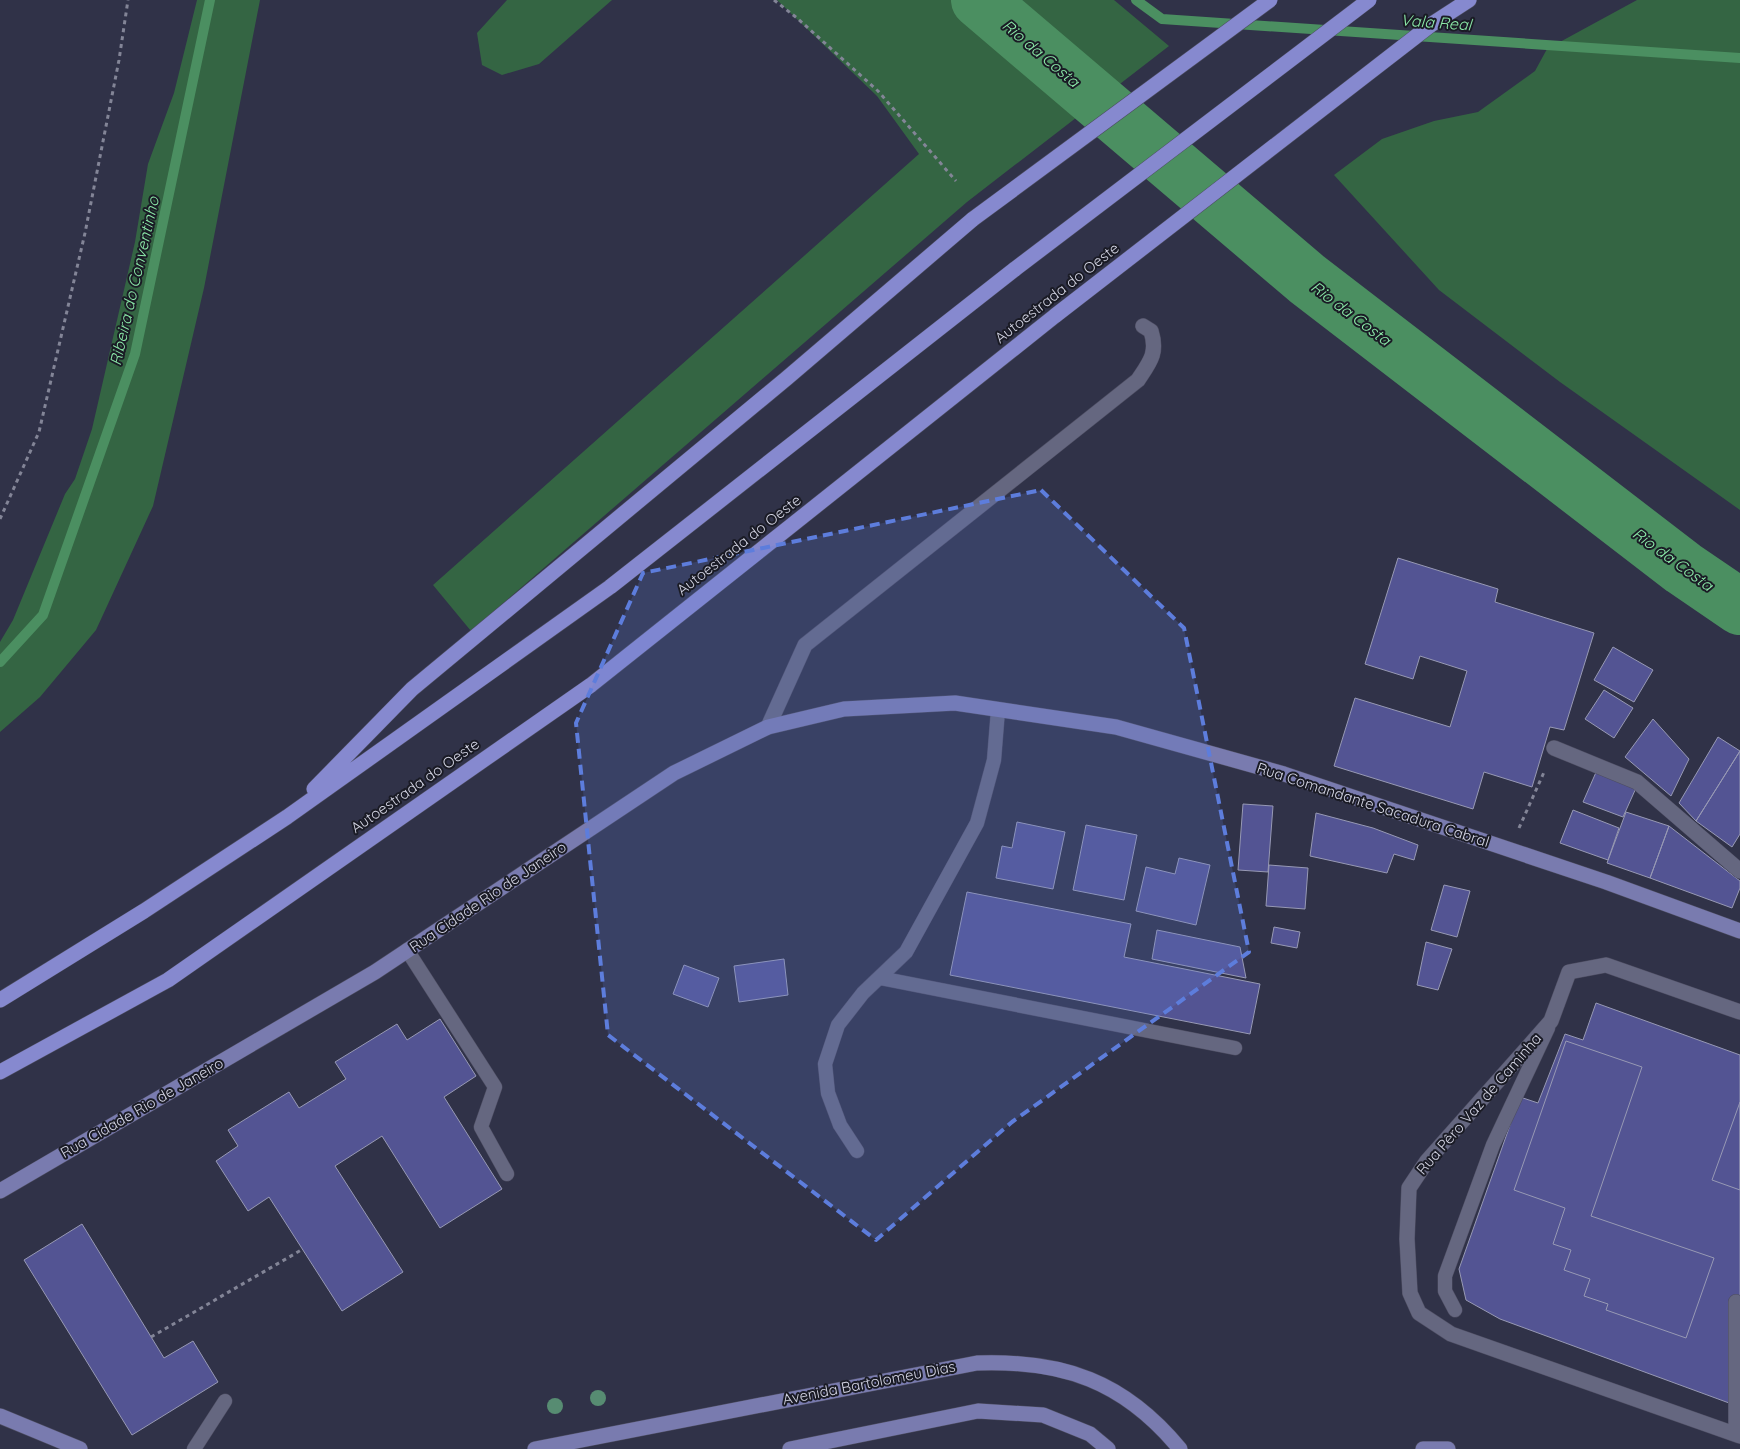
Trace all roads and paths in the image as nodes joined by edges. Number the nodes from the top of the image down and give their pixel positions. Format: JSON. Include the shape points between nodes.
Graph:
{"nodes":[{"id":1,"x":128,"y":0,"type":"edge"},
{"id":2,"x":774,"y":0,"type":"edge"},
{"id":3,"x":1270,"y":0,"type":"edge"},
{"id":4,"x":1369,"y":0,"type":"edge"},
{"id":5,"x":1469,"y":0,"type":"edge"},
{"id":6,"x":956,"y":181,"type":"dead end"},
{"id":7,"x":1143,"y":326,"type":"dead end"},
{"id":8,"x":0,"y":519,"type":"edge"},
{"id":9,"x":998,"y":710,"type":"junction"},
{"id":10,"x":768,"y":727,"type":"junction"},
{"id":11,"x":1554,"y":748,"type":"joint"},
{"id":12,"x":287,"y":817,"type":"junction"},
{"id":13,"x":1510,"y":850,"type":"junction"},
{"id":14,"x":1740,"y":870,"type":"edge"},
{"id":15,"x":1740,"y":931,"type":"edge"},
{"id":16,"x":407,"y":950,"type":"junction"},
{"id":17,"x":880,"y":978,"type":"junction"},
{"id":18,"x":0,"y":1000,"type":"edge"},
{"id":19,"x":1740,"y":1012,"type":"edge"},
{"id":20,"x":1551,"y":1021,"type":"junction"},
{"id":21,"x":1235,"y":1048,"type":"dead end"},
{"id":22,"x":0,"y":1072,"type":"edge"},
{"id":23,"x":857,"y":1150,"type":"dead end"},
{"id":24,"x":507,"y":1174,"type":"dead end"},
{"id":25,"x":2,"y":1191,"type":"edge"},
{"id":26,"x":302,"y":1250,"type":"dead end"},
{"id":27,"x":1736,"y":1302,"type":"dead end"},
{"id":28,"x":1455,"y":1310,"type":"dead end"},
{"id":29,"x":151,"y":1337,"type":"dead end"},
{"id":30,"x":225,"y":1401,"type":"dead end"},
{"id":31,"x":0,"y":1416,"type":"edge"},
{"id":32,"x":1738,"y":1435,"type":"edge"},
{"id":33,"x":80,"y":1449,"type":"edge"},
{"id":34,"x":194,"y":1449,"type":"edge"},
{"id":35,"x":535,"y":1449,"type":"edge"},
{"id":36,"x":790,"y":1449,"type":"edge"},
{"id":37,"x":1108,"y":1449,"type":"edge"},
{"id":38,"x":1180,"y":1449,"type":"edge"},
{"id":39,"x":1424,"y":1449,"type":"edge"},
{"id":40,"x":1448,"y":1449,"type":"edge"}],
"edges":[{"from":1,"to":8,"type":"path","via":[[85,233],[39,432]]},
{"from":2,"to":6,"type":"path","via":[[878,91]]},
{"from":3,"to":12,"type":"highway","bridge":true,"via":[[973,220],[412,689]]},
{"from":4,"to":12,"type":"highway","bridge":true,"via":[[1015,269],[610,587]]},
{"from":5,"to":22,"type":"highway","name":"Autoestrada do Oeste","bridge":true,"via":[[1432,24],[1056,315],[592,685],[168,980]]},
{"from":7,"to":10,"type":"street","via":[[1151,331],[1155,343],[1152,358],[1138,380],[805,645]]},
{"from":9,"to":10,"type":"main road","name":"Rua Cidade Rio de Janeiro","via":[[955,703],[844,709]]},
{"from":9,"to":13,"type":"main road","name":"Rua Comandante Sacadura Cabral","via":[[1116,727],[1284,774]]},
{"from":9,"to":17,"type":"lane","via":[[994,760],[977,823],[906,952]]},
{"from":10,"to":16,"type":"main road","name":"Rua Cidade Rio de Janeiro","via":[[674,773]]},
{"from":11,"to":13,"type":"path"},
{"from":11,"to":14,"type":"street","via":[[1637,782]]},
{"from":12,"to":18,"type":"highway"},
{"from":13,"to":15,"type":"main road","name":"Rua Comandante Sacadura Cabral"},
{"from":16,"to":24,"type":"lane","via":[[495,1087],[481,1128]]},
{"from":16,"to":25,"type":"main road","name":"Rua Cidade Rio de Janeiro","via":[[375,972]]},
{"from":17,"to":21,"type":"lane"},
{"from":17,"to":23,"type":"lane","via":[[863,993],[838,1025],[825,1064],[828,1093],[837,1117]]},
{"from":19,"to":20,"type":"street","name":"Rua Pêro Vaz de Caminha","via":[[1606,965],[1569,972]]},
{"from":20,"to":28,"type":"lane","via":[[1493,1145],[1445,1276],[1445,1291]]},
{"from":20,"to":32,"type":"street","name":"Rua Pêro Vaz de Caminha","via":[[1427,1161],[1409,1188],[1410,1293],[1419,1313],[1451,1334]]},
{"from":26,"to":29,"type":"path"},
{"from":27,"to":32,"type":"street"},
{"from":30,"to":34,"type":"lane"},
{"from":31,"to":33,"type":"main road"},
{"from":35,"to":38,"type":"main road","name":"Avenida Bartolomeu Dias","via":[[977,1363],[1014,1361],[1081,1375],[1113,1390],[1141,1410]]},
{"from":36,"to":37,"type":"main road","via":[[978,1411],[1043,1415],[1090,1434]]},
{"from":39,"to":40,"type":"main road"}]}
